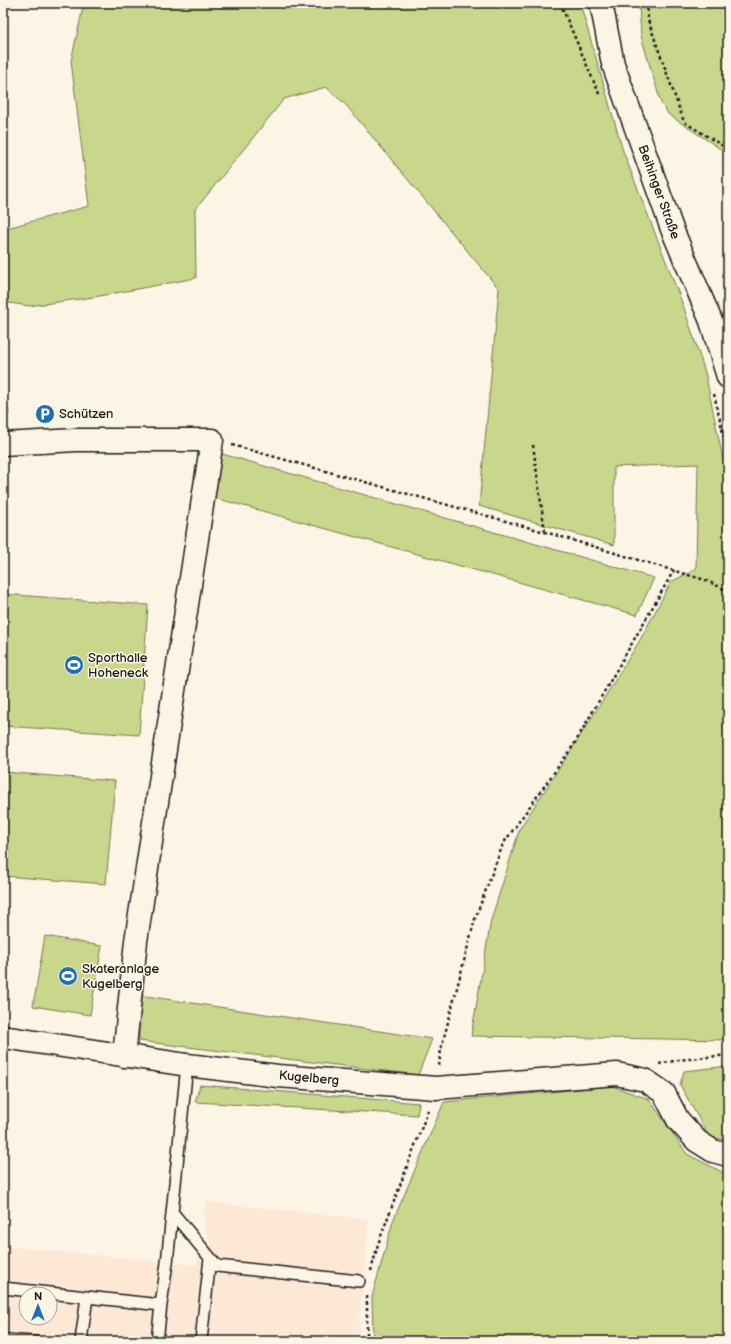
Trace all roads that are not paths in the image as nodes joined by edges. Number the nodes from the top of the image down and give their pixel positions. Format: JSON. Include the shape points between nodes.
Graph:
{"nodes":[{"id":1,"x":601,"y":3,"type":"edge"},
{"id":2,"x":728,"y":377,"type":"edge"},
{"id":3,"x":3,"y":444,"type":"edge"},
{"id":4,"x":3,"y":1037,"type":"edge"},
{"id":5,"x":124,"y":1056,"type":"junction"},
{"id":6,"x":187,"y":1066,"type":"junction"},
{"id":7,"x":728,"y":1155,"type":"edge"},
{"id":8,"x":172,"y":1212,"type":"junction"},
{"id":9,"x":210,"y":1258,"type":"junction"},
{"id":10,"x":359,"y":1282,"type":"dead end"},
{"id":11,"x":3,"y":1288,"type":"edge"},
{"id":12,"x":87,"y":1297,"type":"junction"},
{"id":13,"x":161,"y":1305,"type":"junction"},
{"id":14,"x":81,"y":1341,"type":"edge"},
{"id":15,"x":157,"y":1341,"type":"edge"},
{"id":16,"x":200,"y":1341,"type":"edge"}],
"edges":[{"from":1,"to":2,"type":"street","name":"Beihinger Straße","via":[[613,64],[672,229],[711,321]]},
{"from":3,"to":5,"type":"street","via":[[76,440],[212,440],[136,941]]},
{"from":4,"to":5,"type":"street","name":"Kugelberg"},
{"from":5,"to":6,"type":"street","name":"Kugelberg"},
{"from":6,"to":7,"type":"street","name":"Kugelberg","via":[[436,1088],[617,1074],[645,1080],[664,1093],[678,1120],[696,1141],[712,1151]]},
{"from":6,"to":8,"type":"lane"},
{"from":8,"to":9,"type":"lane"},
{"from":8,"to":13,"type":"lane"},
{"from":9,"to":10,"type":"lane","via":[[217,1266]]},
{"from":9,"to":16,"type":"lane"},
{"from":11,"to":12,"type":"lane"},
{"from":12,"to":13,"type":"lane"},
{"from":12,"to":14,"type":"lane"},
{"from":13,"to":15,"type":"lane"}]}
